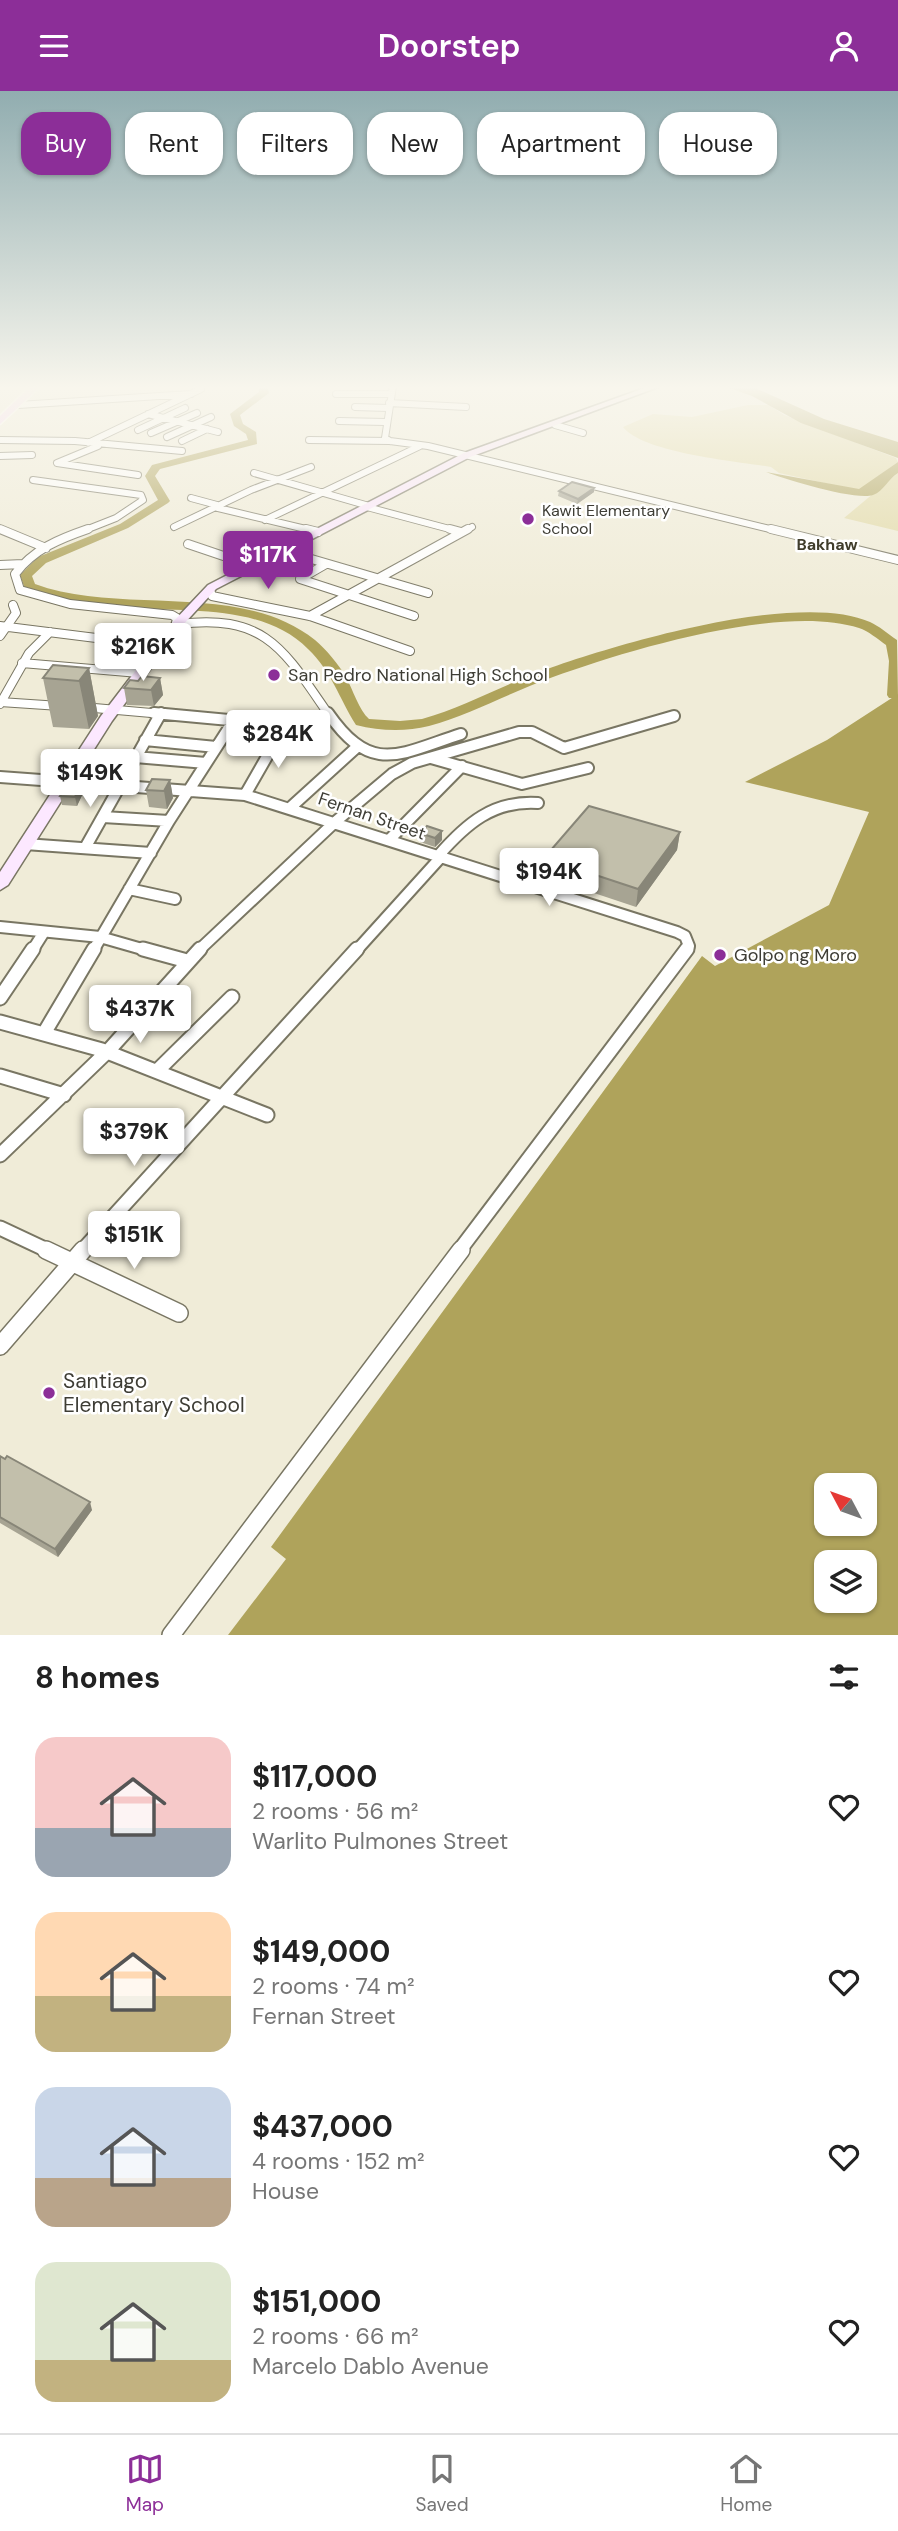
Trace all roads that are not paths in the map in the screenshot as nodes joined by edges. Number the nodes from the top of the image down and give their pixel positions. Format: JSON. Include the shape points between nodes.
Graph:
{"nodes":[{"id":1,"x":69,"y":458,"type":"edge"},
{"id":2,"x":394,"y":458,"type":"edge"},
{"id":3,"x":461,"y":458,"type":"edge"},
{"id":4,"x":480,"y":458,"type":"edge"},
{"id":5,"x":67,"y":466,"type":"junction"},
{"id":6,"x":311,"y":467,"type":"dead end"},
{"id":7,"x":58,"y":471,"type":"dead end"},
{"id":8,"x":254,"y":473,"type":"dead end"},
{"id":9,"x":138,"y":475,"type":"dead end"},
{"id":10,"x":50,"y":476,"type":"dead end"},
{"id":11,"x":280,"y":480,"type":"junction"},
{"id":12,"x":322,"y":493,"type":"junction"},
{"id":13,"x":191,"y":498,"type":"dead end"},
{"id":14,"x":215,"y":506,"type":"junction"},
{"id":15,"x":368,"y":507,"type":"junction"},
{"id":16,"x":265,"y":520,"type":"junction"},
{"id":17,"x":174,"y":527,"type":"dead end"},
{"id":18,"x":472,"y":527,"type":"dead end"},
{"id":19,"x":0,"y":529,"type":"edge"},
{"id":20,"x":318,"y":532,"type":"junction"},
{"id":21,"x":461,"y":532,"type":"junction"},
{"id":22,"x":188,"y":544,"type":"dead end"},
{"id":23,"x":46,"y":548,"type":"junction"},
{"id":24,"x":284,"y":551,"type":"junction"},
{"id":25,"x":898,"y":560,"type":"edge"},
{"id":26,"x":326,"y":563,"type":"junction"},
{"id":27,"x":23,"y":564,"type":"junction"},
{"id":28,"x":0,"y":565,"type":"edge"},
{"id":29,"x":253,"y":566,"type":"junction"},
{"id":30,"x":377,"y":578,"type":"junction"},
{"id":31,"x":206,"y":593,"type":"junction"},
{"id":32,"x":428,"y":593,"type":"dead end"},
{"id":33,"x":348,"y":595,"type":"junction"},
{"id":34,"x":13,"y":605,"type":"dead end"},
{"id":35,"x":310,"y":616,"type":"junction"},
{"id":36,"x":414,"y":616,"type":"dead end"},
{"id":37,"x":179,"y":623,"type":"junction"},
{"id":38,"x":4,"y":626,"type":"edge"},
{"id":39,"x":50,"y":632,"type":"junction"},
{"id":40,"x":0,"y":636,"type":"edge"},
{"id":41,"x":160,"y":646,"type":"junction"},
{"id":42,"x":410,"y":651,"type":"dead end"},
{"id":43,"x":22,"y":663,"type":"junction"},
{"id":44,"x":139,"y":674,"type":"junction"},
{"id":45,"x":1,"y":702,"type":"edge"},
{"id":46,"x":111,"y":709,"type":"junction"},
{"id":47,"x":161,"y":713,"type":"junction"},
{"id":48,"x":674,"y":716,"type":"dead end"},
{"id":49,"x":234,"y":720,"type":"junction"},
{"id":50,"x":272,"y":724,"type":"dead end"},
{"id":51,"x":281,"y":732,"type":"dead end"},
{"id":52,"x":461,"y":733,"type":"dead end"},
{"id":53,"x":145,"y":740,"type":"junction"},
{"id":54,"x":216,"y":747,"type":"junction"},
{"id":55,"x":357,"y":747,"type":"junction"},
{"id":56,"x":405,"y":750,"type":"junction"},
{"id":57,"x":135,"y":757,"type":"junction"},
{"id":58,"x":431,"y":758,"type":"junction"},
{"id":59,"x":206,"y":763,"type":"junction"},
{"id":60,"x":462,"y":767,"type":"junction"},
{"id":61,"x":588,"y":768,"type":"dead end"},
{"id":62,"x":0,"y":777,"type":"edge"},
{"id":63,"x":61,"y":782,"type":"junction"},
{"id":64,"x":120,"y":786,"type":"junction"},
{"id":65,"x":190,"y":789,"type":"junction"},
{"id":66,"x":245,"y":795,"type":"junction"},
{"id":67,"x":538,"y":803,"type":"dead end"},
{"id":68,"x":290,"y":807,"type":"junction"},
{"id":69,"x":103,"y":817,"type":"junction"},
{"id":70,"x":169,"y":821,"type":"junction"},
{"id":71,"x":335,"y":822,"type":"junction"},
{"id":72,"x":389,"y":841,"type":"junction"},
{"id":73,"x":25,"y":844,"type":"junction"},
{"id":74,"x":85,"y":848,"type":"junction"},
{"id":75,"x":151,"y":853,"type":"junction"},
{"id":76,"x":440,"y":857,"type":"junction"},
{"id":77,"x":0,"y":885,"type":"edge"},
{"id":78,"x":129,"y":889,"type":"junction"},
{"id":79,"x":175,"y":899,"type":"dead end"},
{"id":80,"x":0,"y":927,"type":"edge"},
{"id":81,"x":44,"y":932,"type":"junction"},
{"id":82,"x":100,"y":937,"type":"junction"},
{"id":83,"x":187,"y":961,"type":"junction"},
{"id":84,"x":0,"y":997,"type":"edge"},
{"id":85,"x":232,"y":997,"type":"dead end"},
{"id":86,"x":0,"y":1022,"type":"edge"},
{"id":87,"x":46,"y":1030,"type":"junction"},
{"id":88,"x":109,"y":1050,"type":"junction"},
{"id":89,"x":158,"y":1070,"type":"junction"},
{"id":90,"x":0,"y":1076,"type":"edge"},
{"id":91,"x":64,"y":1095,"type":"junction"},
{"id":92,"x":222,"y":1097,"type":"junction"},
{"id":93,"x":267,"y":1115,"type":"dead end"},
{"id":94,"x":6,"y":1142,"type":"edge"},
{"id":95,"x":0,"y":1155,"type":"edge"},
{"id":96,"x":0,"y":1229,"type":"edge"},
{"id":97,"x":72,"y":1262,"type":"junction"},
{"id":98,"x":179,"y":1313,"type":"dead end"},
{"id":99,"x":3,"y":1336,"type":"edge"},
{"id":100,"x":171,"y":1635,"type":"edge"}],
"edges":[{"from":1,"to":5,"type":"street","via":[[57,463]]},
{"from":2,"to":12,"type":"street"},
{"from":3,"to":15,"type":"street"},
{"from":4,"to":25,"type":"street"},
{"from":5,"to":7,"type":"street"},
{"from":5,"to":9,"type":"street"},
{"from":6,"to":11,"type":"street"},
{"from":8,"to":11,"type":"street"},
{"from":10,"to":23,"type":"street","via":[[37,480],[143,497],[140,505],[129,511]]},
{"from":11,"to":12,"type":"street"},
{"from":11,"to":14,"type":"street"},
{"from":12,"to":15,"type":"street"},
{"from":12,"to":16,"type":"street"},
{"from":13,"to":14,"type":"street"},
{"from":14,"to":16,"type":"street"},
{"from":14,"to":17,"type":"street"},
{"from":15,"to":20,"type":"street"},
{"from":15,"to":21,"type":"street"},
{"from":16,"to":20,"type":"street"},
{"from":18,"to":21,"type":"street"},
{"from":19,"to":23,"type":"street"},
{"from":20,"to":24,"type":"street"},
{"from":21,"to":30,"type":"street"},
{"from":22,"to":29,"type":"street"},
{"from":23,"to":27,"type":"street"},
{"from":24,"to":26,"type":"street"},
{"from":24,"to":29,"type":"street"},
{"from":26,"to":30,"type":"street"},
{"from":26,"to":33,"type":"street","via":[[301,580]]},
{"from":27,"to":28,"type":"street"},
{"from":27,"to":37,"type":"street","via":[[15,574],[24,593],[172,615]]},
{"from":29,"to":31,"type":"street"},
{"from":30,"to":32,"type":"street"},
{"from":30,"to":33,"type":"street"},
{"from":31,"to":35,"type":"street"},
{"from":31,"to":37,"type":"street"},
{"from":33,"to":35,"type":"street"},
{"from":33,"to":36,"type":"street"},
{"from":34,"to":38,"type":"street","via":[[17,609]]},
{"from":35,"to":42,"type":"street"},
{"from":37,"to":41,"type":"street"},
{"from":37,"to":55,"type":"street","via":[[222,624],[272,642]]},
{"from":38,"to":39,"type":"street"},
{"from":38,"to":40,"type":"street"},
{"from":39,"to":41,"type":"street"},
{"from":39,"to":43,"type":"street"},
{"from":41,"to":44,"type":"street"},
{"from":43,"to":44,"type":"street"},
{"from":43,"to":45,"type":"street"},
{"from":44,"to":46,"type":"street"},
{"from":45,"to":46,"type":"street"},
{"from":46,"to":47,"type":"street"},
{"from":46,"to":63,"type":"street"},
{"from":47,"to":49,"type":"street"},
{"from":47,"to":53,"type":"street"},
{"from":48,"to":58,"type":"street","via":[[570,747],[558,747],[526,731]]},
{"from":49,"to":50,"type":"street"},
{"from":49,"to":54,"type":"street"},
{"from":51,"to":66,"type":"street"},
{"from":52,"to":56,"type":"street"},
{"from":53,"to":54,"type":"street"},
{"from":53,"to":57,"type":"street"},
{"from":54,"to":59,"type":"street"},
{"from":55,"to":56,"type":"street","via":[[377,755]]},
{"from":55,"to":68,"type":"street"},
{"from":56,"to":58,"type":"street"},
{"from":57,"to":59,"type":"street"},
{"from":57,"to":64,"type":"street"},
{"from":58,"to":60,"type":"street"},
{"from":58,"to":71,"type":"street","via":[[392,774]]},
{"from":59,"to":65,"type":"street"},
{"from":60,"to":61,"type":"street","via":[[522,784]]},
{"from":60,"to":72,"type":"street"},
{"from":62,"to":63,"type":"street","name":"Fernan Street"},
{"from":63,"to":64,"type":"street","name":"Fernan Street"},
{"from":63,"to":73,"type":"street"},
{"from":64,"to":65,"type":"street","name":"Fernan Street"},
{"from":64,"to":69,"type":"street"},
{"from":65,"to":66,"type":"street","name":"Fernan Street"},
{"from":65,"to":70,"type":"street"},
{"from":66,"to":68,"type":"street","name":"Fernan Street"},
{"from":67,"to":76,"type":"street","via":[[521,800],[494,806],[470,823]]},
{"from":68,"to":71,"type":"street","name":"Fernan Street"},
{"from":69,"to":70,"type":"street"},
{"from":69,"to":74,"type":"street"},
{"from":70,"to":75,"type":"street"},
{"from":71,"to":72,"type":"street","name":"Fernan Street"},
{"from":71,"to":83,"type":"street"},
{"from":72,"to":76,"type":"street","name":"Fernan Street"},
{"from":73,"to":74,"type":"street"},
{"from":73,"to":77,"type":"street"},
{"from":74,"to":75,"type":"street"},
{"from":75,"to":78,"type":"street"},
{"from":76,"to":92,"type":"street"},
{"from":76,"to":100,"type":"street","name":"Fernan Street","via":[[677,932],[689,946]]},
{"from":78,"to":79,"type":"street"},
{"from":78,"to":82,"type":"street"},
{"from":80,"to":81,"type":"street"},
{"from":81,"to":82,"type":"street"},
{"from":81,"to":84,"type":"street"},
{"from":82,"to":83,"type":"street"},
{"from":82,"to":87,"type":"street"},
{"from":83,"to":88,"type":"street"},
{"from":85,"to":89,"type":"street"},
{"from":86,"to":87,"type":"street"},
{"from":87,"to":88,"type":"street"},
{"from":88,"to":89,"type":"street"},
{"from":88,"to":91,"type":"street"},
{"from":89,"to":92,"type":"street"},
{"from":90,"to":91,"type":"street"},
{"from":91,"to":94,"type":"street"},
{"from":92,"to":93,"type":"street"},
{"from":92,"to":97,"type":"street"},
{"from":94,"to":95,"type":"street"},
{"from":96,"to":97,"type":"street"},
{"from":97,"to":98,"type":"street"},
{"from":97,"to":99,"type":"street"}]}
